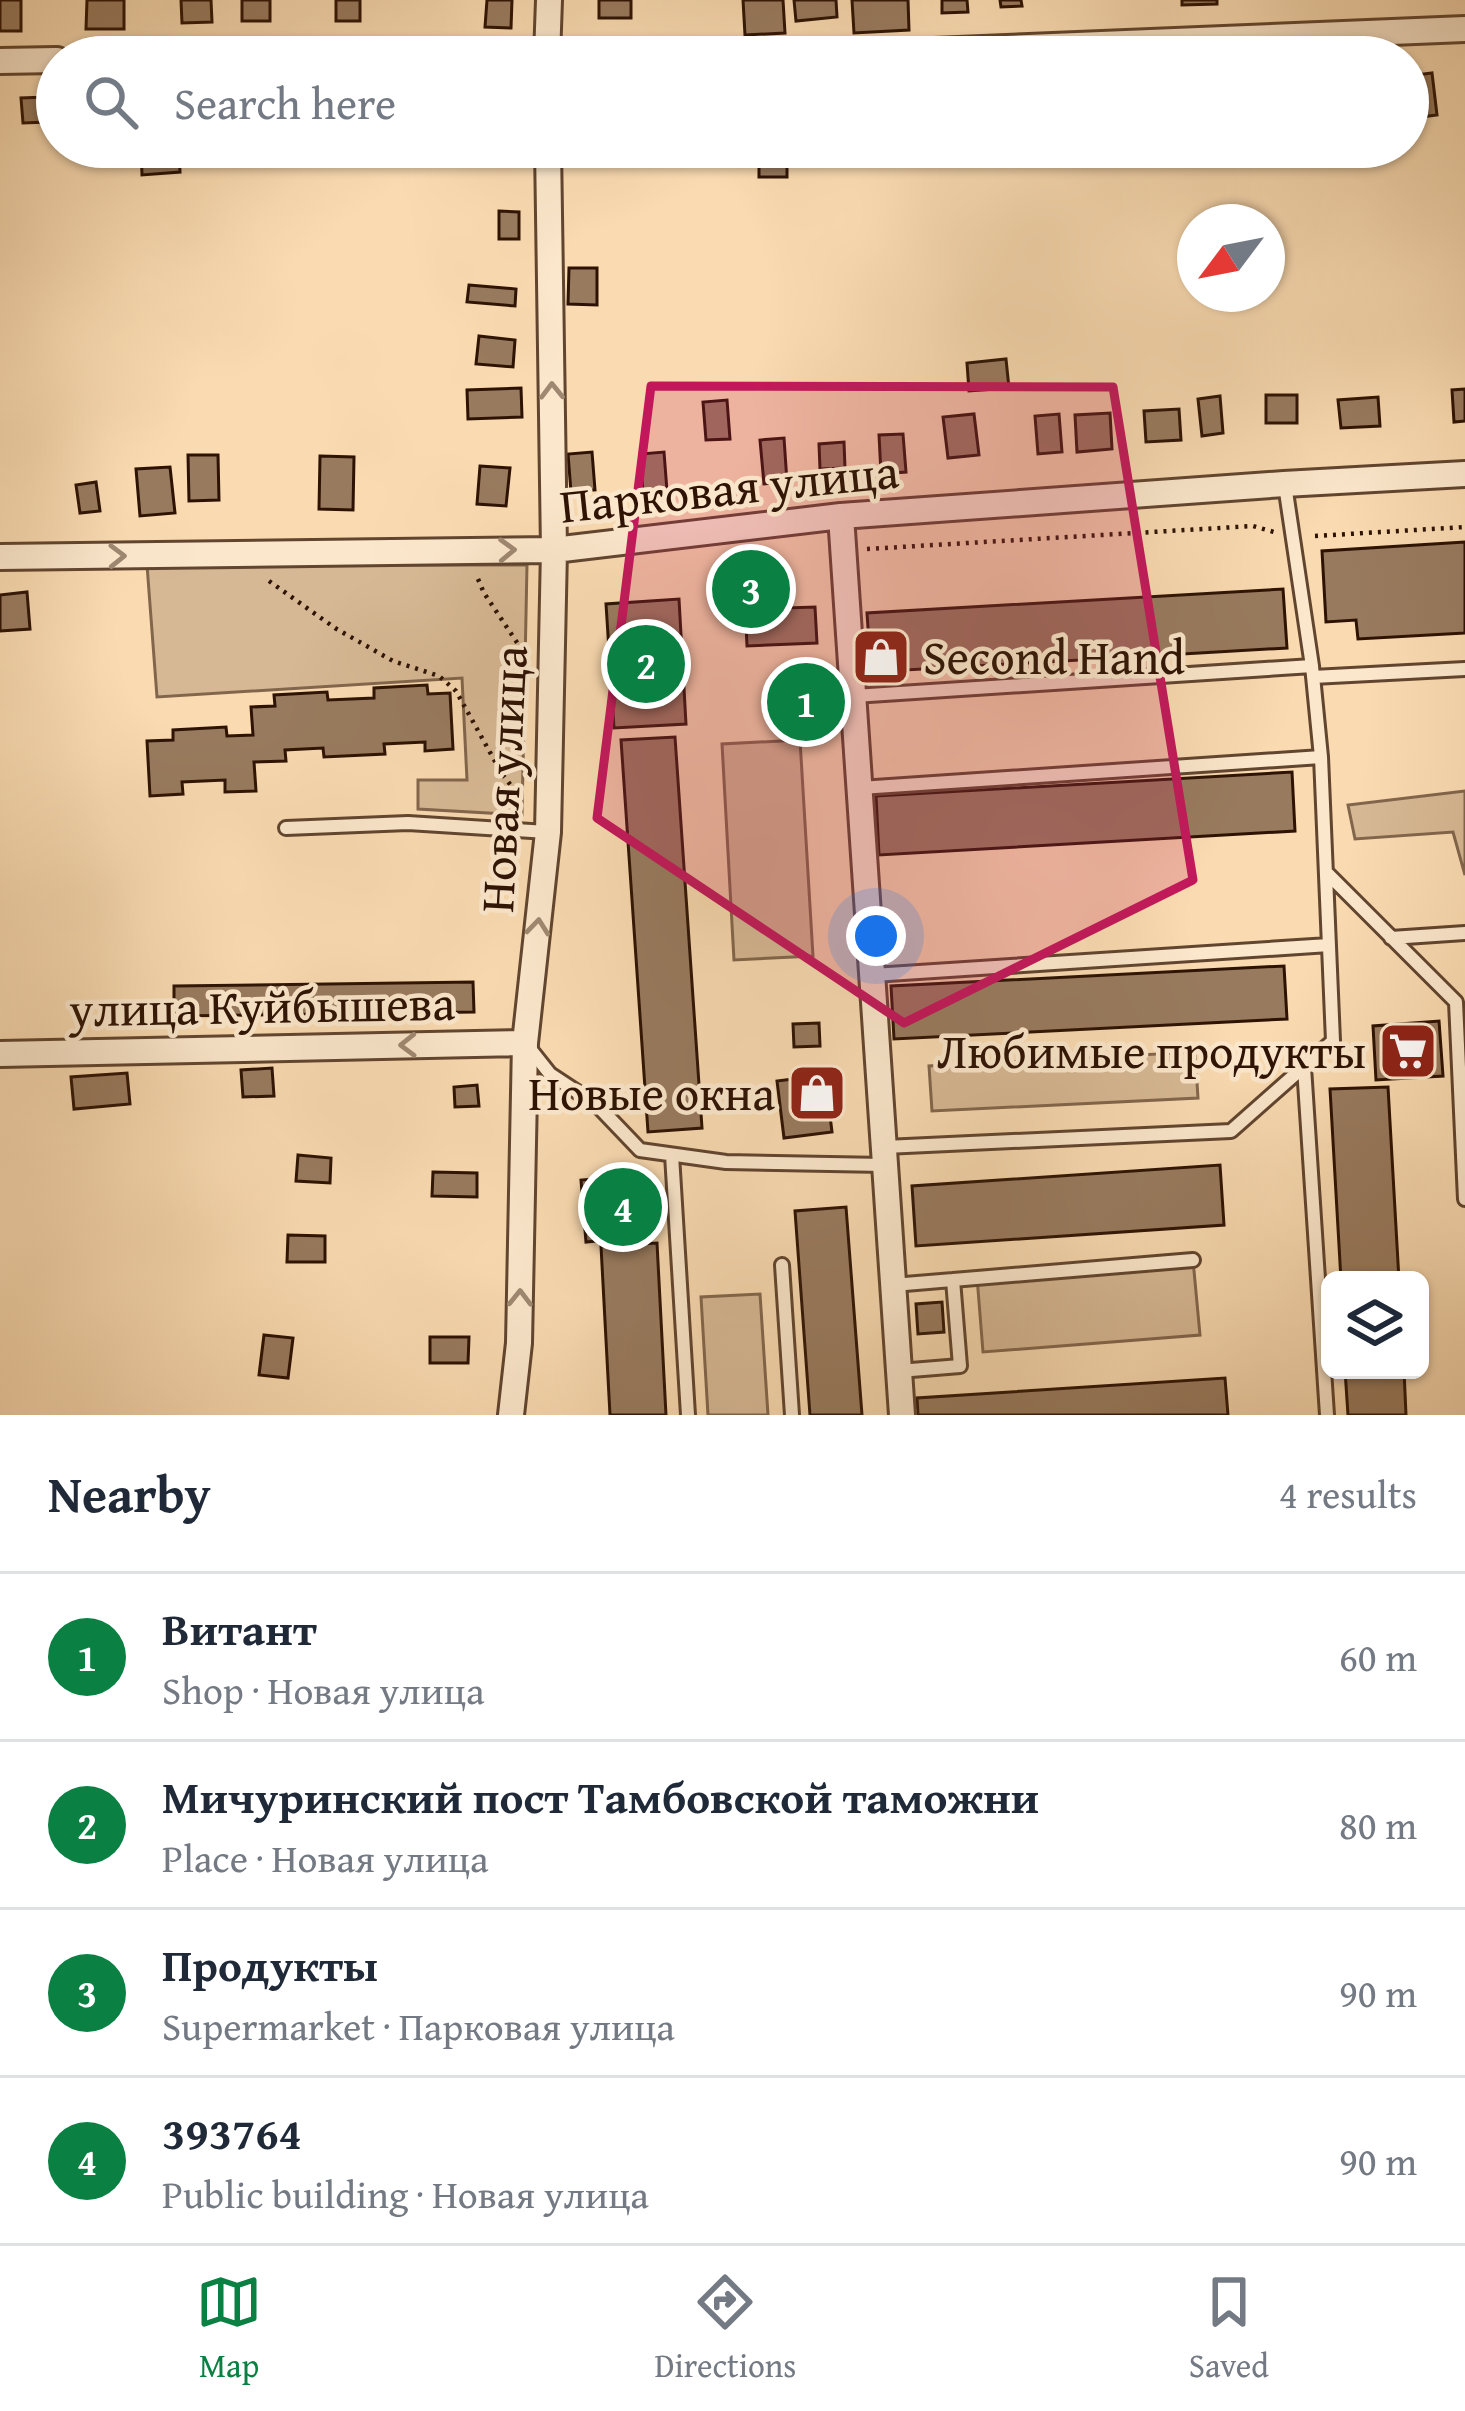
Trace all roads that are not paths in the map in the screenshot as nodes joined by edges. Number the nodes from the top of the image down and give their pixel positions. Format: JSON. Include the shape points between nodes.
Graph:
{"nodes":[{"id":1,"x":549,"y":0,"type":"edge"},
{"id":2,"x":1465,"y":29,"type":"edge"},
{"id":3,"x":551,"y":36,"type":"edge"},
{"id":4,"x":1296,"y":36,"type":"edge"},
{"id":5,"x":36,"y":60,"type":"edge"},
{"id":6,"x":0,"y":61,"type":"edge"},
{"id":7,"x":548,"y":168,"type":"edge"},
{"id":8,"x":1465,"y":474,"type":"edge"},
{"id":9,"x":1284,"y":484,"type":"junction"},
{"id":10,"x":841,"y":516,"type":"junction"},
{"id":11,"x":554,"y":550,"type":"junction"},
{"id":12,"x":0,"y":557,"type":"edge"},
{"id":13,"x":1465,"y":669,"type":"edge"},
{"id":14,"x":1312,"y":672,"type":"junction"},
{"id":15,"x":853,"y":696,"type":"junction"},
{"id":16,"x":1321,"y":758,"type":"junction"},
{"id":17,"x":860,"y":788,"type":"junction"},
{"id":18,"x":286,"y":828,"type":"dead end"},
{"id":19,"x":548,"y":832,"type":"junction"},
{"id":20,"x":1326,"y":872,"type":"junction"},
{"id":21,"x":1465,"y":932,"type":"edge"},
{"id":22,"x":1391,"y":938,"type":"junction"},
{"id":23,"x":1329,"y":945,"type":"junction"},
{"id":24,"x":872,"y":975,"type":"junction"},
{"id":25,"x":525,"y":1043,"type":"junction"},
{"id":26,"x":0,"y":1054,"type":"edge"},
{"id":27,"x":1304,"y":1067,"type":"junction"},
{"id":28,"x":672,"y":1155,"type":"junction"},
{"id":29,"x":884,"y":1156,"type":"junction"},
{"id":30,"x":1465,"y":1199,"type":"edge"},
{"id":31,"x":1193,"y":1260,"type":"dead end"},
{"id":32,"x":782,"y":1265,"type":"dead end"},
{"id":33,"x":953,"y":1280,"type":"junction"},
{"id":34,"x":892,"y":1286,"type":"junction"},
{"id":35,"x":899,"y":1371,"type":"junction"},
{"id":36,"x":511,"y":1415,"type":"edge"},
{"id":37,"x":688,"y":1415,"type":"edge"},
{"id":38,"x":792,"y":1415,"type":"edge"},
{"id":39,"x":902,"y":1415,"type":"edge"},
{"id":40,"x":1327,"y":1415,"type":"edge"}],
"edges":[{"from":1,"to":3,"type":"street"},
{"from":2,"to":4,"type":"street"},
{"from":5,"to":6,"type":"street"},
{"from":11,"to":7,"type":"street","name":"Новая улица","one_way":true},
{"from":8,"to":9,"type":"street","name":"Парковая улица"},
{"from":9,"to":10,"type":"street","name":"Парковая улица"},
{"from":9,"to":14,"type":"lane"},
{"from":10,"to":11,"type":"street","name":"Парковая улица"},
{"from":10,"to":15,"type":"street"},
{"from":12,"to":11,"type":"street","name":"Парковая улица","one_way":true},
{"from":11,"to":19,"type":"street","name":"Новая улица"},
{"from":13,"to":14,"type":"lane"},
{"from":14,"to":15,"type":"lane"},
{"from":14,"to":16,"type":"lane"},
{"from":15,"to":17,"type":"street"},
{"from":16,"to":17,"type":"lane"},
{"from":16,"to":20,"type":"lane"},
{"from":17,"to":24,"type":"street"},
{"from":18,"to":19,"type":"lane","via":[[408,823]]},
{"from":25,"to":19,"type":"street","name":"Новая улица","one_way":true},
{"from":20,"to":22,"type":"lane"},
{"from":20,"to":23,"type":"lane"},
{"from":21,"to":22,"type":"lane"},
{"from":22,"to":30,"type":"lane","via":[[1456,1002]]},
{"from":23,"to":24,"type":"lane"},
{"from":23,"to":27,"type":"lane","via":[[1333,1041]]},
{"from":24,"to":29,"type":"street"},
{"from":25,"to":26,"type":"street","name":"улица Куйбышева","one_way":true},
{"from":25,"to":28,"type":"lane","via":[[640,1150]]},
{"from":36,"to":25,"type":"street","name":"Новая улица","one_way":true},
{"from":27,"to":29,"type":"lane","via":[[1232,1132]]},
{"from":27,"to":40,"type":"lane"},
{"from":28,"to":29,"type":"lane","via":[[726,1162]]},
{"from":28,"to":37,"type":"lane"},
{"from":29,"to":34,"type":"street"},
{"from":31,"to":33,"type":"lane"},
{"from":32,"to":38,"type":"lane"},
{"from":33,"to":34,"type":"lane"},
{"from":33,"to":35,"type":"lane","via":[[960,1366]]},
{"from":34,"to":35,"type":"street"},
{"from":35,"to":39,"type":"street"}]}
